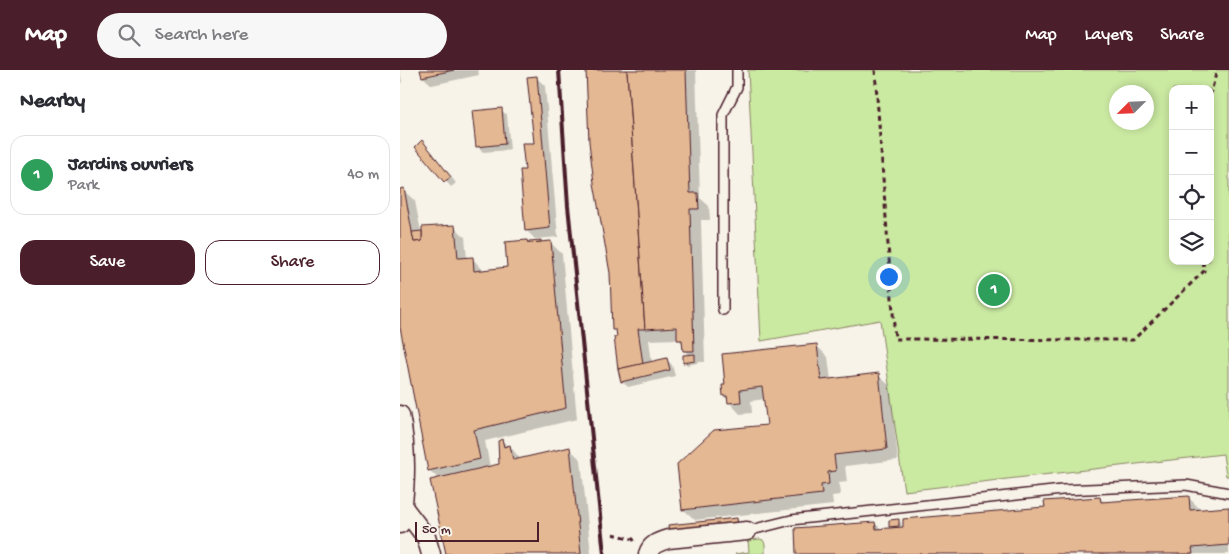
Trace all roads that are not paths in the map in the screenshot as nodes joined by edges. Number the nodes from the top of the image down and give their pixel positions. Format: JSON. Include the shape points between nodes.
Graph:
{"nodes":[{"id":1,"x":736,"y":70,"type":"edge"},
{"id":2,"x":723,"y":310,"type":"dead end"},
{"id":3,"x":400,"y":415,"type":"edge"},
{"id":4,"x":1229,"y":493,"type":"edge"},
{"id":5,"x":402,"y":515,"type":"edge"},
{"id":6,"x":747,"y":531,"type":"joint"},
{"id":7,"x":643,"y":550,"type":"edge"},
{"id":8,"x":430,"y":554,"type":"edge"}],
"edges":[{"from":1,"to":2,"type":"lane","via":[[737,87],[723,114]]},
{"from":3,"to":5,"type":"street","via":[[405,468]]},
{"from":4,"to":6,"type":"lane","via":[[1186,485],[1062,490],[791,520]]},
{"from":5,"to":8,"type":"street","via":[[426,537]]},
{"from":6,"to":7,"type":"street","via":[[668,539]]}]}
